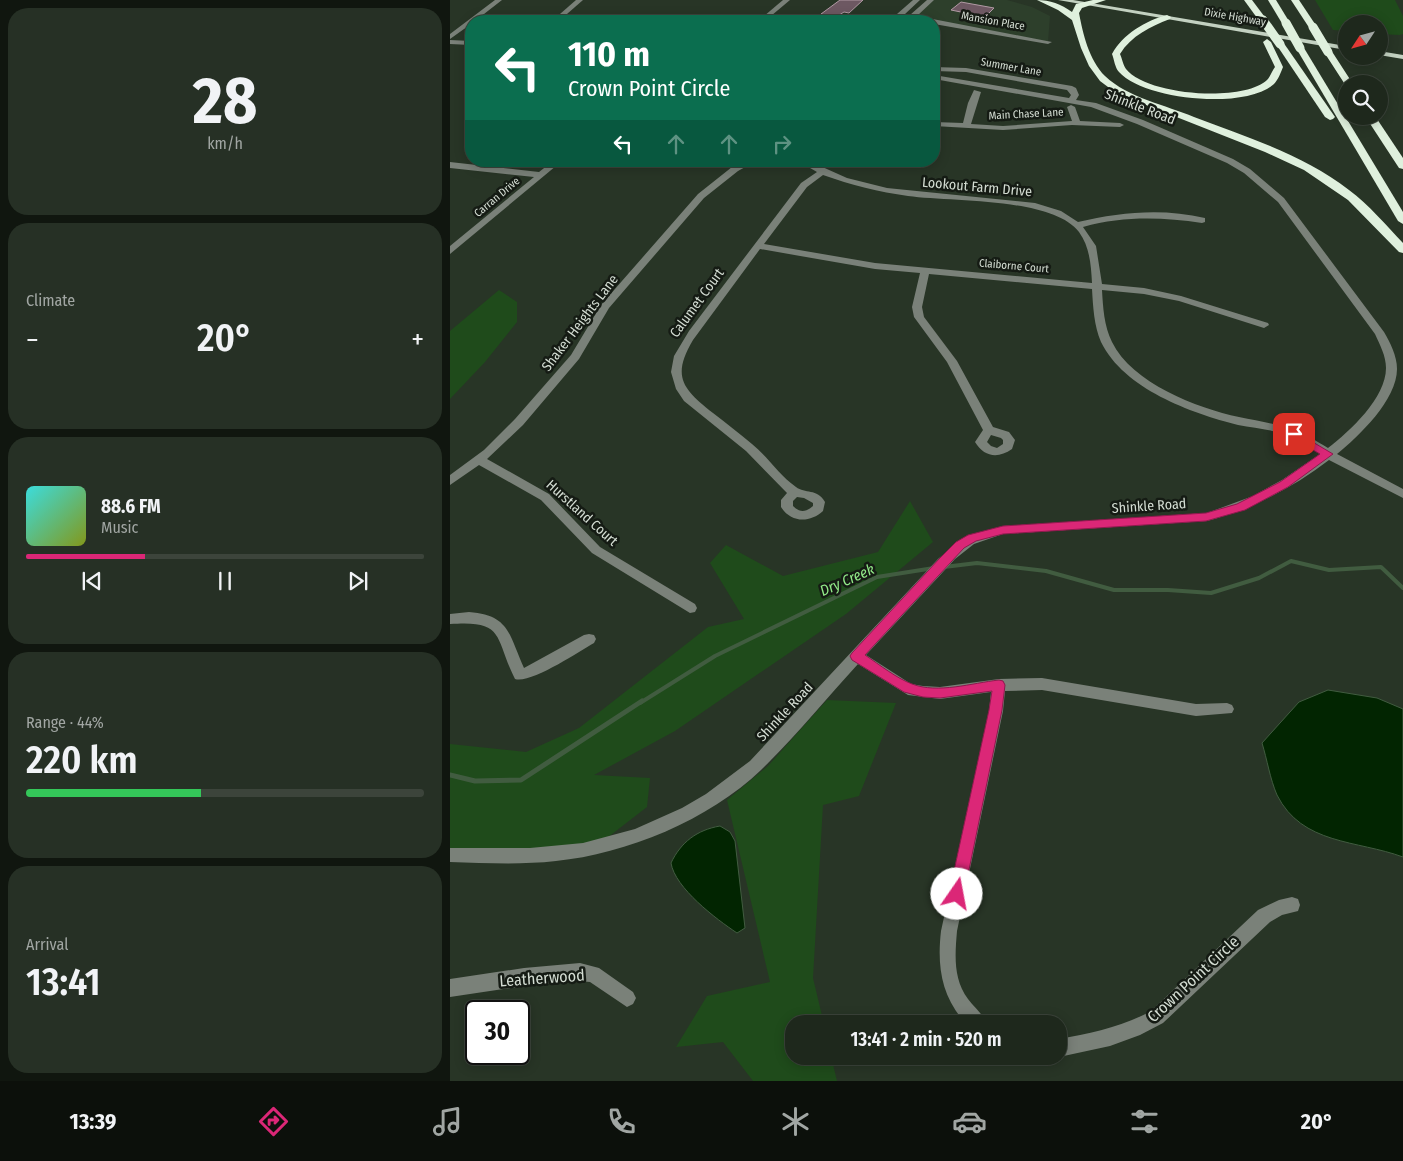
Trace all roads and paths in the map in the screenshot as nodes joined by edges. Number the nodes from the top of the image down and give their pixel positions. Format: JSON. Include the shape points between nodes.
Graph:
{"nodes":[{"id":1,"x":499,"y":0,"type":"edge"},
{"id":2,"x":580,"y":0,"type":"edge"},
{"id":3,"x":786,"y":0,"type":"edge"},
{"id":4,"x":917,"y":0,"type":"edge"},
{"id":5,"x":931,"y":0,"type":"edge"},
{"id":6,"x":1041,"y":0,"type":"edge"},
{"id":7,"x":1062,"y":0,"type":"edge"},
{"id":8,"x":1102,"y":0,"type":"edge"},
{"id":9,"x":1248,"y":0,"type":"edge"},
{"id":10,"x":1272,"y":0,"type":"edge"},
{"id":11,"x":1295,"y":0,"type":"edge"},
{"id":12,"x":1304,"y":0,"type":"edge"},
{"id":13,"x":1085,"y":4,"type":"junction"},
{"id":14,"x":479,"y":15,"type":"edge"},
{"id":15,"x":562,"y":15,"type":"edge"},
{"id":16,"x":768,"y":15,"type":"edge"},
{"id":17,"x":899,"y":15,"type":"edge"},
{"id":18,"x":914,"y":15,"type":"edge"},
{"id":19,"x":1167,"y":17,"type":"junction"},
{"id":20,"x":1076,"y":19,"type":"junction"},
{"id":21,"x":1259,"y":19,"type":"junction"},
{"id":22,"x":940,"y":23,"type":"edge"},
{"id":23,"x":465,"y":26,"type":"edge"},
{"id":24,"x":1313,"y":27,"type":"junction"},
{"id":25,"x":450,"y":37,"type":"edge"},
{"id":26,"x":1338,"y":40,"type":"edge"},
{"id":27,"x":450,"y":42,"type":"edge"},
{"id":28,"x":1048,"y":42,"type":"dead end"},
{"id":29,"x":465,"y":43,"type":"edge"},
{"id":30,"x":1338,"y":47,"type":"edge"},
{"id":31,"x":1388,"y":48,"type":"edge"},
{"id":32,"x":1403,"y":50,"type":"edge"},
{"id":33,"x":1388,"y":54,"type":"edge"},
{"id":34,"x":1403,"y":57,"type":"edge"},
{"id":35,"x":940,"y":68,"type":"edge"},
{"id":36,"x":1343,"y":75,"type":"edge"},
{"id":37,"x":940,"y":78,"type":"edge"},
{"id":38,"x":977,"y":92,"type":"dead end"},
{"id":39,"x":1072,"y":103,"type":"junction"},
{"id":40,"x":1077,"y":123,"type":"junction"},
{"id":41,"x":940,"y":124,"type":"edge"},
{"id":42,"x":1120,"y":125,"type":"dead end"},
{"id":43,"x":1376,"y":125,"type":"edge"},
{"id":44,"x":966,"y":126,"type":"junction"},
{"id":45,"x":450,"y":165,"type":"edge"},
{"id":46,"x":1403,"y":166,"type":"edge"},
{"id":47,"x":465,"y":167,"type":"edge"},
{"id":48,"x":467,"y":167,"type":"edge"},
{"id":49,"x":551,"y":167,"type":"edge"},
{"id":50,"x":739,"y":167,"type":"edge"},
{"id":51,"x":813,"y":167,"type":"edge"},
{"id":52,"x":823,"y":172,"type":"junction"},
{"id":53,"x":1373,"y":172,"type":"junction"},
{"id":54,"x":541,"y":176,"type":"junction"},
{"id":55,"x":1202,"y":220,"type":"dead end"},
{"id":56,"x":1403,"y":221,"type":"edge"},
{"id":57,"x":1079,"y":225,"type":"junction"},
{"id":58,"x":758,"y":246,"type":"junction"},
{"id":59,"x":450,"y":250,"type":"edge"},
{"id":60,"x":1403,"y":250,"type":"edge"},
{"id":61,"x":925,"y":271,"type":"junction"},
{"id":62,"x":1097,"y":286,"type":"junction"},
{"id":63,"x":1264,"y":325,"type":"dead end"},
{"id":64,"x":989,"y":430,"type":"dead end"},
{"id":65,"x":1328,"y":454,"type":"junction"},
{"id":66,"x":479,"y":460,"type":"junction"},
{"id":67,"x":450,"y":481,"type":"edge"},
{"id":68,"x":794,"y":493,"type":"dead end"},
{"id":69,"x":1403,"y":494,"type":"edge"},
{"id":70,"x":690,"y":608,"type":"dead end"},
{"id":71,"x":450,"y":619,"type":"edge"},
{"id":72,"x":589,"y":639,"type":"dead end"},
{"id":73,"x":857,"y":656,"type":"junction"},
{"id":74,"x":999,"y":685,"type":"junction"},
{"id":75,"x":1227,"y":709,"type":"dead end"},
{"id":76,"x":450,"y":855,"type":"edge"},
{"id":77,"x":1292,"y":905,"type":"dead end"},
{"id":78,"x":450,"y":988,"type":"edge"},
{"id":79,"x":627,"y":998,"type":"dead end"},
{"id":80,"x":971,"y":1015,"type":"edge"},
{"id":81,"x":1067,"y":1046,"type":"edge"}],
"edges":[{"from":1,"to":14,"type":"street"},
{"from":2,"to":15,"type":"street"},
{"from":3,"to":16,"type":"street"},
{"from":4,"to":17,"type":"street"},
{"from":5,"to":18,"type":"street"},
{"from":6,"to":20,"type":"highway"},
{"from":7,"to":13,"type":"main road","name":"Dixie Highway"},
{"from":8,"to":13,"type":"highway"},
{"from":8,"to":26,"type":"main road","name":"Dixie Highway"},
{"from":9,"to":21,"type":"highway"},
{"from":10,"to":53,"type":"highway","bridge":true},
{"from":11,"to":24,"type":"highway"},
{"from":12,"to":24,"type":"highway","via":[[1314,16]]},
{"from":13,"to":19,"type":"main road","name":"Dixie Highway"},
{"from":13,"to":20,"type":"highway","via":[[1077,8]]},
{"from":19,"to":21,"type":"highway","via":[[1124,41],[1118,47],[1116,59],[1128,75],[1143,84],[1191,96],[1244,93],[1274,79],[1279,67]]},
{"from":19,"to":30,"type":"main road","name":"Dixie Highway"},
{"from":20,"to":60,"type":"highway","via":[[1092,66],[1103,79],[1120,90],[1270,151],[1331,182],[1365,209]]},
{"from":21,"to":53,"type":"highway","bridge":true,"via":[[1280,44],[1351,152]]},
{"from":22,"to":28,"type":"street","name":"Mansion Place"},
{"from":23,"to":25,"type":"street"},
{"from":24,"to":36,"type":"highway","bridge":true},
{"from":27,"to":29,"type":"street"},
{"from":31,"to":32,"type":"main road"},
{"from":33,"to":34,"type":"main road"},
{"from":35,"to":39,"type":"street","name":"Summer Lane","via":[[1069,88],[1075,95]]},
{"from":37,"to":39,"type":"street","name":"Shinkle Road"},
{"from":38,"to":44,"type":"street"},
{"from":39,"to":40,"type":"street"},
{"from":39,"to":65,"type":"street","name":"Shinkle Road","via":[[1110,110],[1216,154],[1254,176],[1281,200],[1380,334],[1392,367],[1387,387],[1365,422]]},
{"from":40,"to":42,"type":"street","name":"Main Chase Lane"},
{"from":40,"to":44,"type":"street","name":"Main Chase Lane","via":[[1010,128]]},
{"from":41,"to":44,"type":"street","name":"Main Chase Lane"},
{"from":43,"to":46,"type":"highway"},
{"from":45,"to":47,"type":"street"},
{"from":48,"to":54,"type":"street"},
{"from":49,"to":54,"type":"street","name":"Carran Drive"},
{"from":50,"to":66,"type":"street","name":"Shaker Heights Lane","via":[[701,196],[605,307],[575,357],[519,422]]},
{"from":51,"to":52,"type":"street","name":"Lookout Farm Drive"},
{"from":52,"to":57,"type":"street","name":"Lookout Farm Drive","via":[[894,193],[1038,206]]},
{"from":52,"to":58,"type":"street","name":"Calumet Court","via":[[804,185]]},
{"from":53,"to":56,"type":"highway"},
{"from":54,"to":59,"type":"street","name":"Carran Drive"},
{"from":55,"to":57,"type":"street","via":[[1130,214]]},
{"from":57,"to":62,"type":"street","name":"Lookout Farm Drive","via":[[1093,247]]},
{"from":58,"to":61,"type":"street","name":"Claiborne Court"},
{"from":58,"to":68,"type":"street","name":"Calumet Court","via":[[680,351],[676,376],[688,400],[750,448]]},
{"from":61,"to":62,"type":"street","name":"Claiborne Court"},
{"from":61,"to":64,"type":"street","via":[[919,317],[952,361]]},
{"from":62,"to":63,"type":"street","name":"Claiborne Court","via":[[1165,294]]},
{"from":62,"to":65,"type":"street","name":"Lookout Farm Drive","via":[[1102,334],[1116,357],[1132,373],[1162,392],[1199,408],[1294,434]]},
{"from":65,"to":69,"type":"street","name":"Lookout Farm Drive"},
{"from":65,"to":73,"type":"street","name":"Shinkle Road","via":[[1259,499],[1206,517],[1003,530],[972,538],[943,562]]},
{"from":66,"to":67,"type":"street","name":"Shaker Heights Lane"},
{"from":66,"to":70,"type":"street","name":"Hurstland Court","via":[[545,497],[596,550]]},
{"from":71,"to":72,"type":"street","via":[[491,620],[501,629],[520,675]]},
{"from":73,"to":74,"type":"street","via":[[908,689],[940,693]]},
{"from":73,"to":76,"type":"street","name":"Shinkle Road","via":[[754,766],[735,783],[687,813],[641,834],[594,848],[556,854]]},
{"from":74,"to":75,"type":"street","via":[[1042,684],[1187,709]]},
{"from":74,"to":80,"type":"street","via":[[946,958],[954,994]]},
{"from":77,"to":81,"type":"street","name":"Crown Point Circle","via":[[1264,916],[1157,1016],[1123,1034]]},
{"from":78,"to":79,"type":"street","name":"Leatherwood","via":[[580,972],[593,974]]}]}
